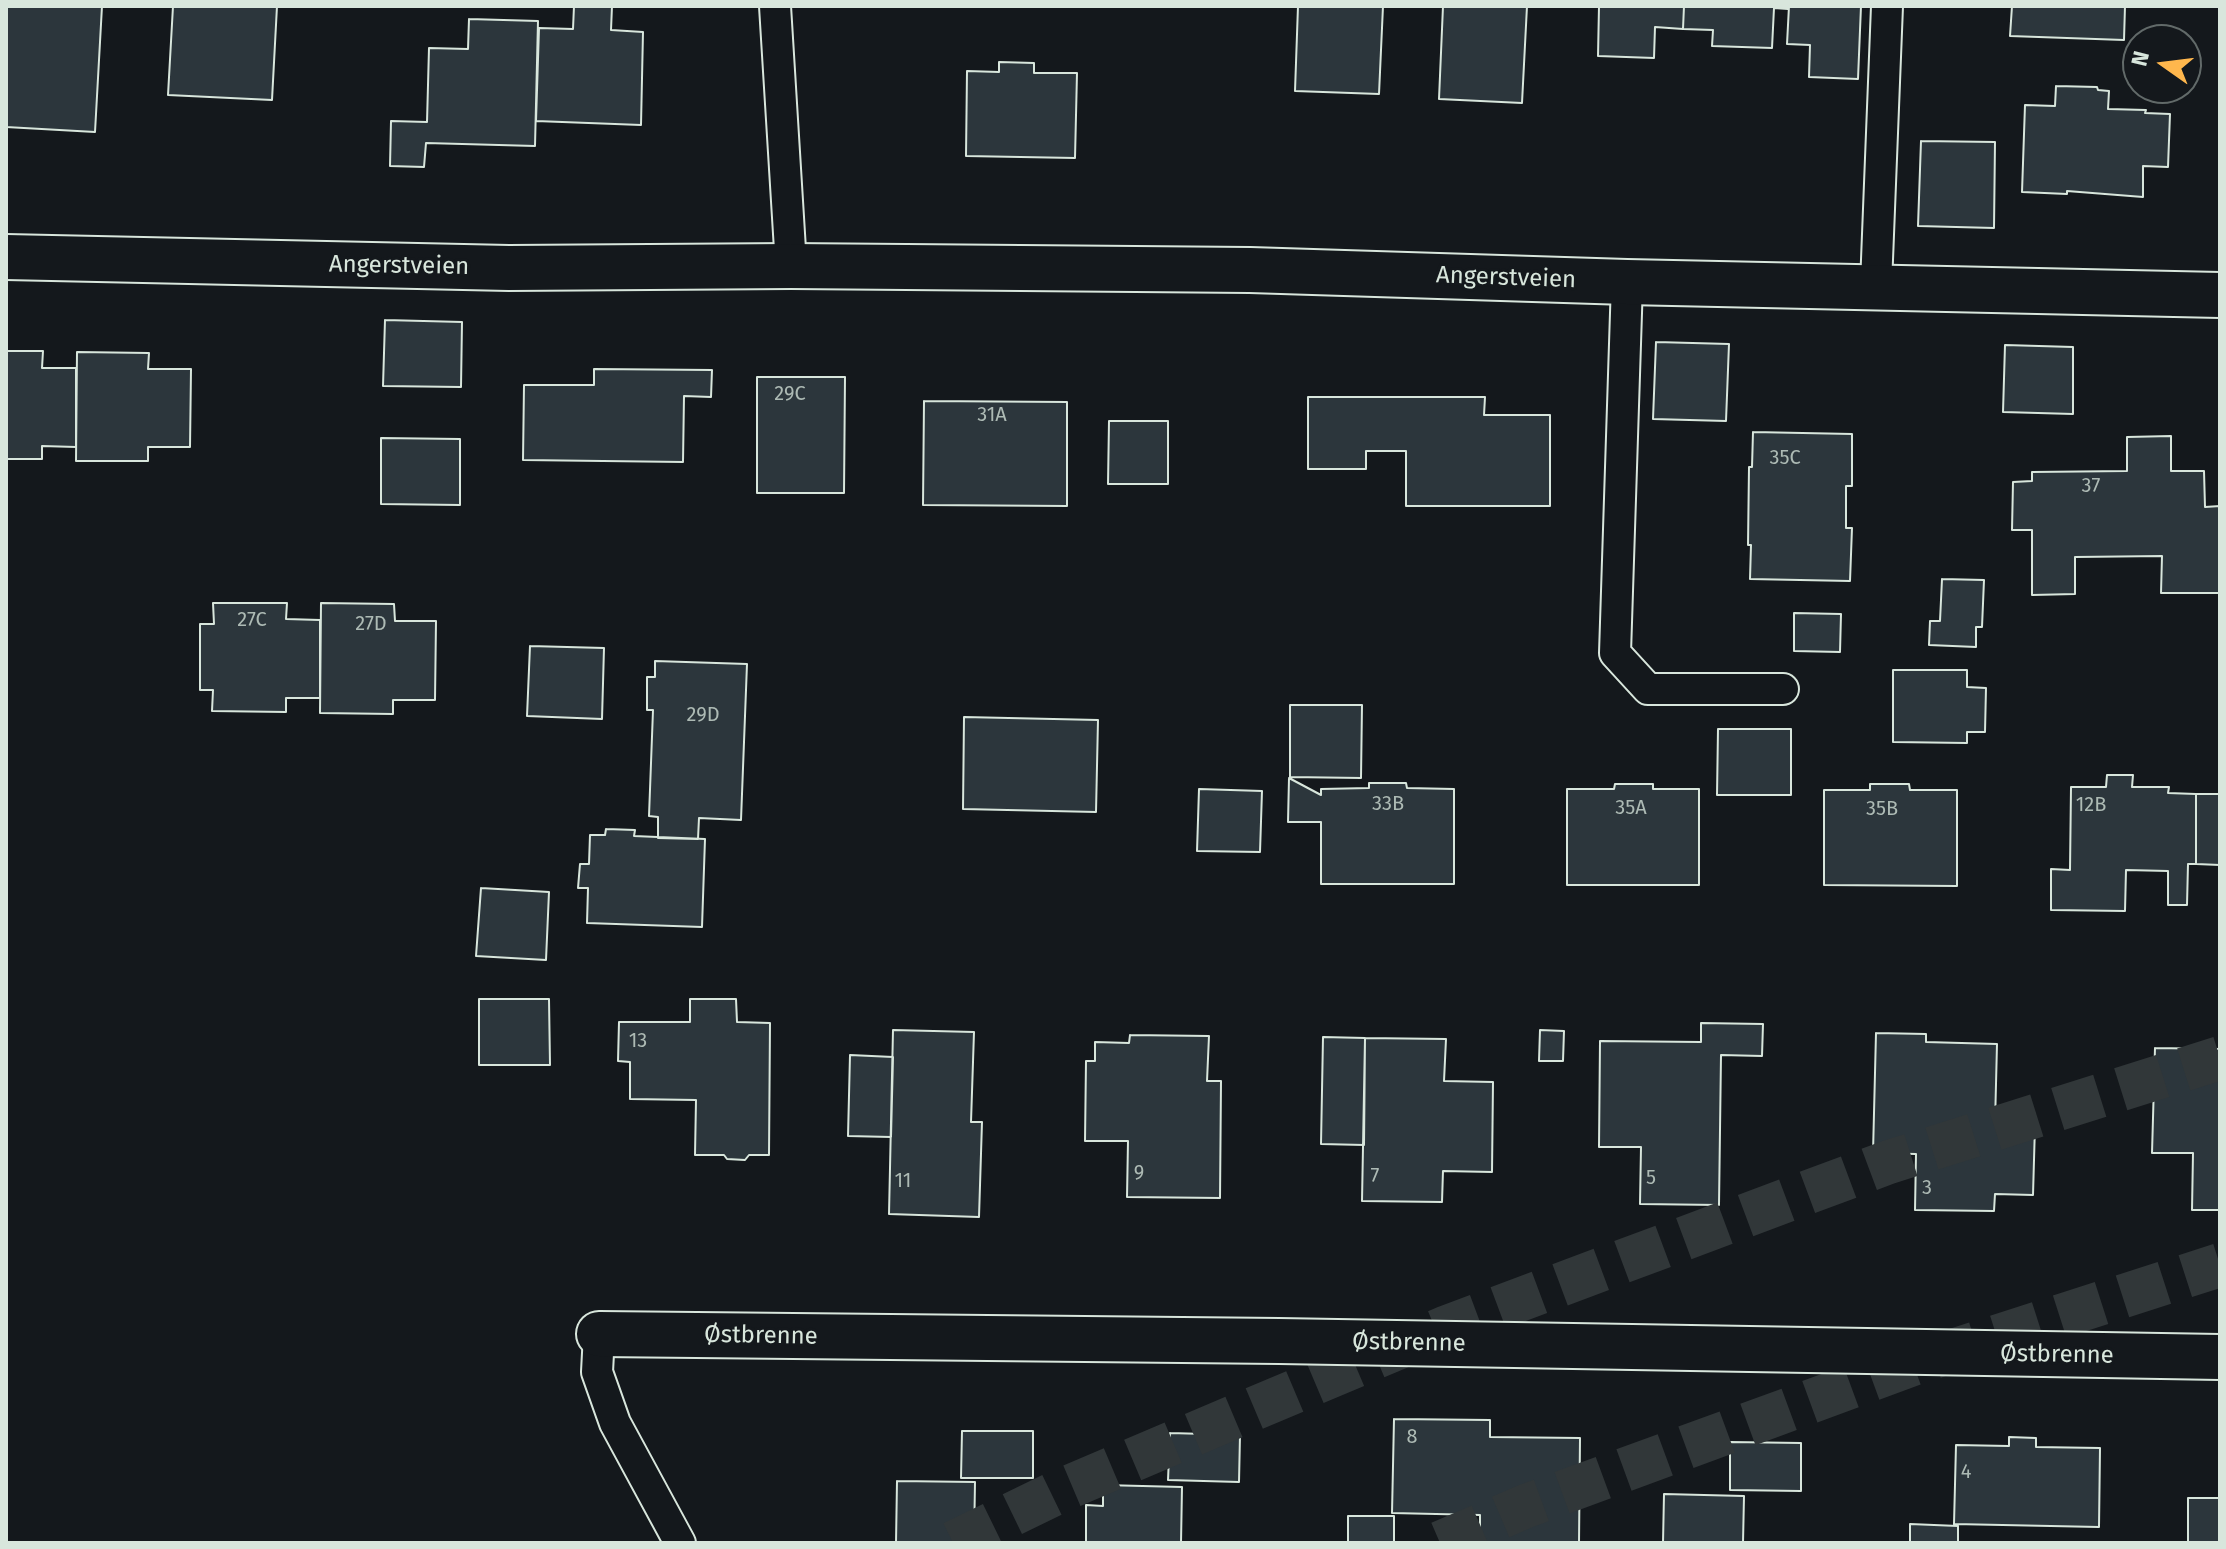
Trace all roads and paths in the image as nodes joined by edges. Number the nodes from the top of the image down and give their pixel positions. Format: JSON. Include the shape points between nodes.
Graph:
{"nodes":[{"id":1,"x":775,"y":6,"type":"edge"},
{"id":2,"x":1887,"y":6,"type":"edge"},
{"id":3,"x":6,"y":257,"type":"edge"},
{"id":4,"x":791,"y":266,"type":"junction"},
{"id":5,"x":1627,"y":282,"type":"junction"},
{"id":6,"x":1876,"y":285,"type":"junction"},
{"id":7,"x":2220,"y":295,"type":"edge"},
{"id":8,"x":1783,"y":689,"type":"dead end"},
{"id":9,"x":599,"y":1334,"type":"joint"},
{"id":10,"x":2220,"y":1357,"type":"edge"},
{"id":11,"x":680,"y":1543,"type":"edge"}],
"edges":[{"from":1,"to":4,"type":"lane"},
{"from":2,"to":6,"type":"lane"},
{"from":3,"to":4,"type":"street","name":"Angerstveien","via":[[509,268]]},
{"from":4,"to":5,"type":"street","name":"Angerstveien","via":[[1250,270]]},
{"from":5,"to":6,"type":"street","name":"Angerstveien"},
{"from":5,"to":8,"type":"lane","via":[[1615,653],[1648,689]]},
{"from":6,"to":7,"type":"street","name":"Angerstveien"},
{"from":9,"to":10,"type":"street","name":"Østbrenne"},
{"from":9,"to":11,"type":"lane","via":[[597,1372],[615,1423]]}]}
